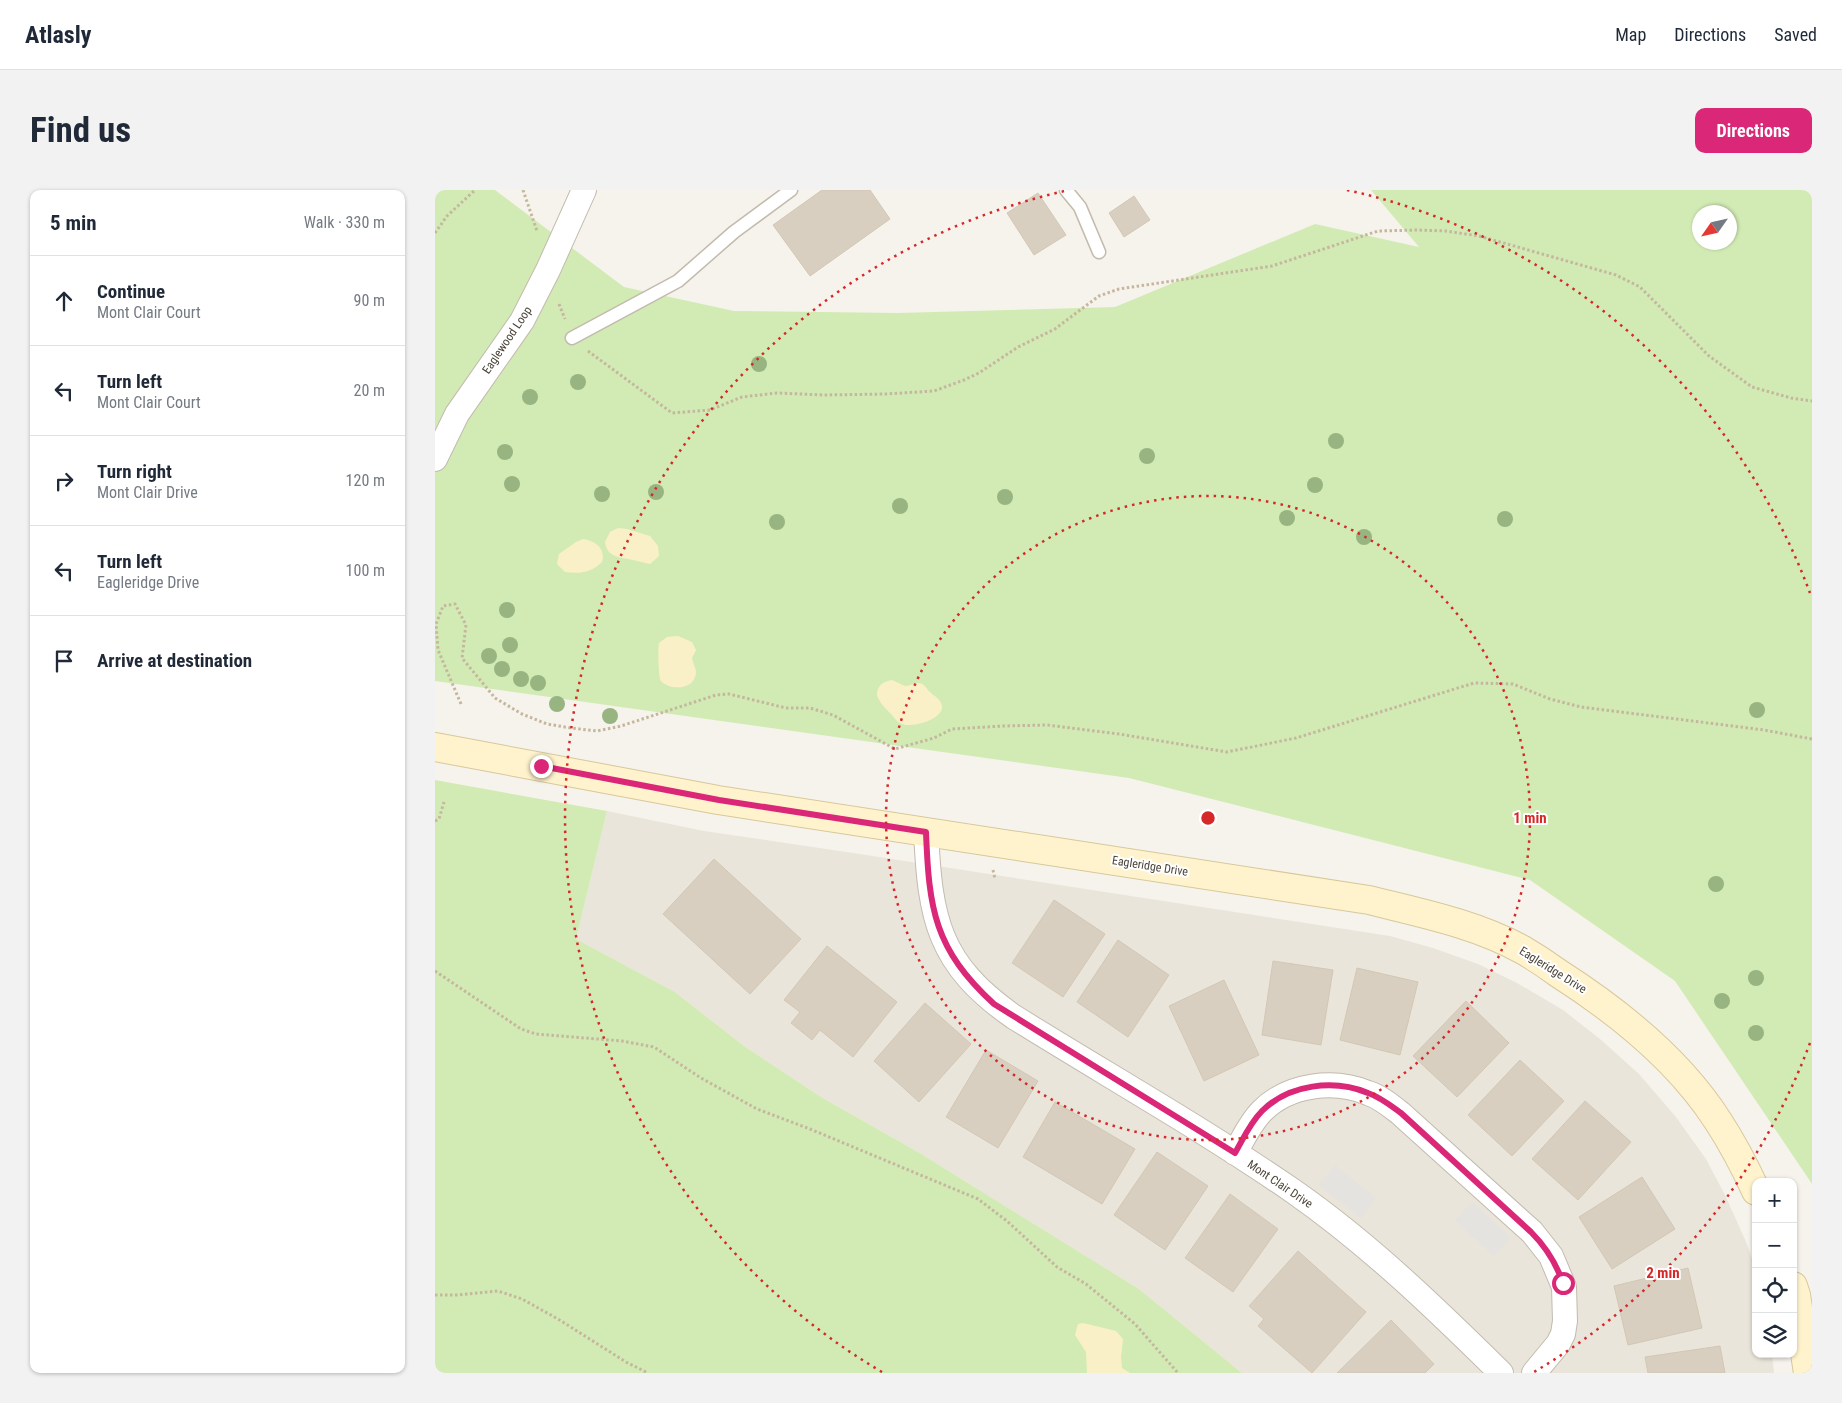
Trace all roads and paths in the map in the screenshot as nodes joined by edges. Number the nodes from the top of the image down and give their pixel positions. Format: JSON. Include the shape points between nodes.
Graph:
{"nodes":[{"id":1,"x":475,"y":190,"type":"edge"},
{"id":2,"x":523,"y":190,"type":"edge"},
{"id":3,"x":584,"y":190,"type":"edge"},
{"id":4,"x":791,"y":190,"type":"edge"},
{"id":5,"x":1066,"y":190,"type":"edge"},
{"id":6,"x":435,"y":233,"type":"edge"},
{"id":7,"x":538,"y":234,"type":"dead end"},
{"id":8,"x":1099,"y":252,"type":"dead end"},
{"id":9,"x":559,"y":303,"type":"dead end"},
{"id":10,"x":572,"y":338,"type":"junction"},
{"id":11,"x":1812,"y":401,"type":"edge"},
{"id":12,"x":435,"y":459,"type":"edge"},
{"id":13,"x":461,"y":704,"type":"dead end"},
{"id":14,"x":1812,"y":739,"type":"edge"},
{"id":15,"x":435,"y":747,"type":"edge"},
{"id":16,"x":444,"y":802,"type":"dead end"},
{"id":17,"x":435,"y":821,"type":"edge"},
{"id":18,"x":926,"y":832,"type":"junction"},
{"id":19,"x":435,"y":971,"type":"edge"},
{"id":20,"x":1235,"y":1153,"type":"junction"},
{"id":21,"x":1752,"y":1182,"type":"edge"},
{"id":22,"x":435,"y":1295,"type":"edge"},
{"id":23,"x":1797,"y":1302,"type":"edge"},
{"id":24,"x":648,"y":1373,"type":"edge"},
{"id":25,"x":1178,"y":1373,"type":"edge"},
{"id":26,"x":1501,"y":1373,"type":"edge"},
{"id":27,"x":1534,"y":1373,"type":"edge"},
{"id":28,"x":1807,"y":1373,"type":"edge"}],
"edges":[{"from":1,"to":6,"type":"path","via":[[447,216]]},
{"from":2,"to":7,"type":"path"},
{"from":3,"to":12,"type":"street","name":"Eaglewood Loop","via":[[522,321],[457,414]]},
{"from":4,"to":10,"type":"lane","via":[[734,232],[679,281]]},
{"from":5,"to":8,"type":"lane","via":[[1080,207]]},
{"from":9,"to":10,"type":"path"},
{"from":10,"to":11,"type":"path","via":[[672,413],[710,410],[742,397],[777,393],[824,395],[934,391],[979,373],[1018,347],[1055,329],[1099,296],[1119,289],[1272,266],[1378,231],[1446,231],[1479,236],[1615,275],[1640,287],[1709,356],[1752,388]]},
{"from":13,"to":14,"type":"path","via":[[438,650],[436,624],[443,606],[455,604],[466,625],[462,658],[495,698],[547,724],[597,731],[716,695],[729,694],[833,715],[895,749],[934,738],[952,729],[1047,725],[1227,752],[1296,738],[1474,683],[1513,684],[1581,708],[1764,730]]},
{"from":15,"to":18,"type":"main road","name":"Eagleridge Drive","via":[[719,800]]},
{"from":16,"to":17,"type":"path","via":[[439,819]]},
{"from":18,"to":20,"type":"street","name":"Mont Clair Drive","via":[[928,873],[936,921],[949,952],[977,988],[1014,1017]]},
{"from":18,"to":21,"type":"main road","name":"Eagleridge Drive","via":[[1369,900],[1477,930],[1523,950],[1594,996],[1648,1041],[1690,1084],[1717,1120]]},
{"from":19,"to":25,"type":"path","via":[[521,1028],[536,1034],[655,1047],[701,1078],[757,1109],[978,1199],[1007,1220],[1057,1267],[1086,1284],[1135,1324]]},
{"from":20,"to":26,"type":"street","name":"Mont Clair Drive","via":[[1350,1234]]},
{"from":20,"to":27,"type":"street","via":[[1263,1110],[1293,1092],[1332,1085],[1349,1087],[1385,1101],[1531,1232],[1551,1256],[1564,1287],[1565,1321],[1558,1344]]},
{"from":22,"to":24,"type":"path","via":[[498,1291],[522,1299]]},
{"from":23,"to":28,"type":"main road"}]}
